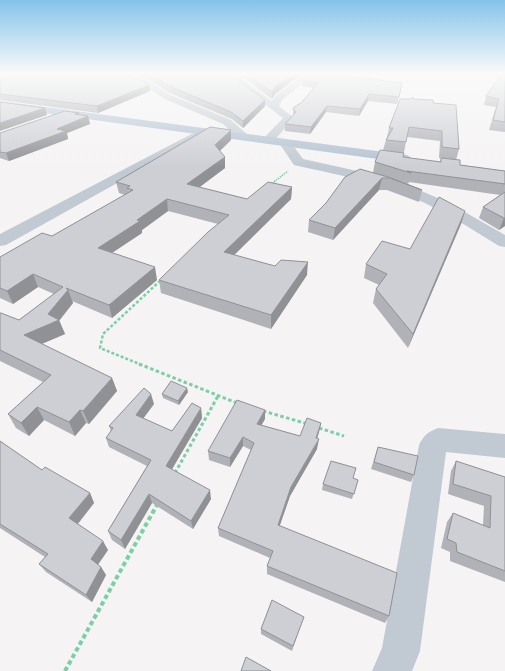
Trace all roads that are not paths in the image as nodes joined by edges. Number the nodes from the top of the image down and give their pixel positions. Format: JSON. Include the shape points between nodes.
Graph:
{"nodes":[{"id":1,"x":2,"y":104,"type":"edge"},
{"id":2,"x":185,"y":104,"type":"edge"},
{"id":3,"x":269,"y":104,"type":"edge"},
{"id":4,"x":275,"y":104,"type":"edge"},
{"id":5,"x":273,"y":107,"type":"junction"},
{"id":6,"x":66,"y":113,"type":"junction"},
{"id":7,"x":44,"y":121,"type":"edge"},
{"id":8,"x":203,"y":131,"type":"junction"},
{"id":9,"x":243,"y":136,"type":"junction"},
{"id":10,"x":268,"y":140,"type":"junction"},
{"id":11,"x":285,"y":143,"type":"junction"},
{"id":12,"x":419,"y":161,"type":"edge"},
{"id":13,"x":0,"y":241,"type":"edge"},
{"id":14,"x":505,"y":242,"type":"edge"},
{"id":15,"x":505,"y":446,"type":"edge"},
{"id":16,"x":392,"y":671,"type":"edge"}],
"edges":[{"from":1,"to":6,"type":"main road"},
{"from":2,"to":9,"type":"street","via":[[227,122]]},
{"from":3,"to":5,"type":"street"},
{"from":4,"to":5,"type":"street"},
{"from":5,"to":10,"type":"street","via":[[288,118]]},
{"from":6,"to":7,"type":"street"},
{"from":6,"to":8,"type":"main road"},
{"from":8,"to":9,"type":"main road"},
{"from":8,"to":13,"type":"street"},
{"from":9,"to":10,"type":"main road"},
{"from":10,"to":11,"type":"main road"},
{"from":11,"to":12,"type":"main road"},
{"from":11,"to":14,"type":"street","via":[[299,162],[336,169],[406,189]]},
{"from":15,"to":16,"type":"street","via":[[438,440],[433,445],[401,651]]}]}
